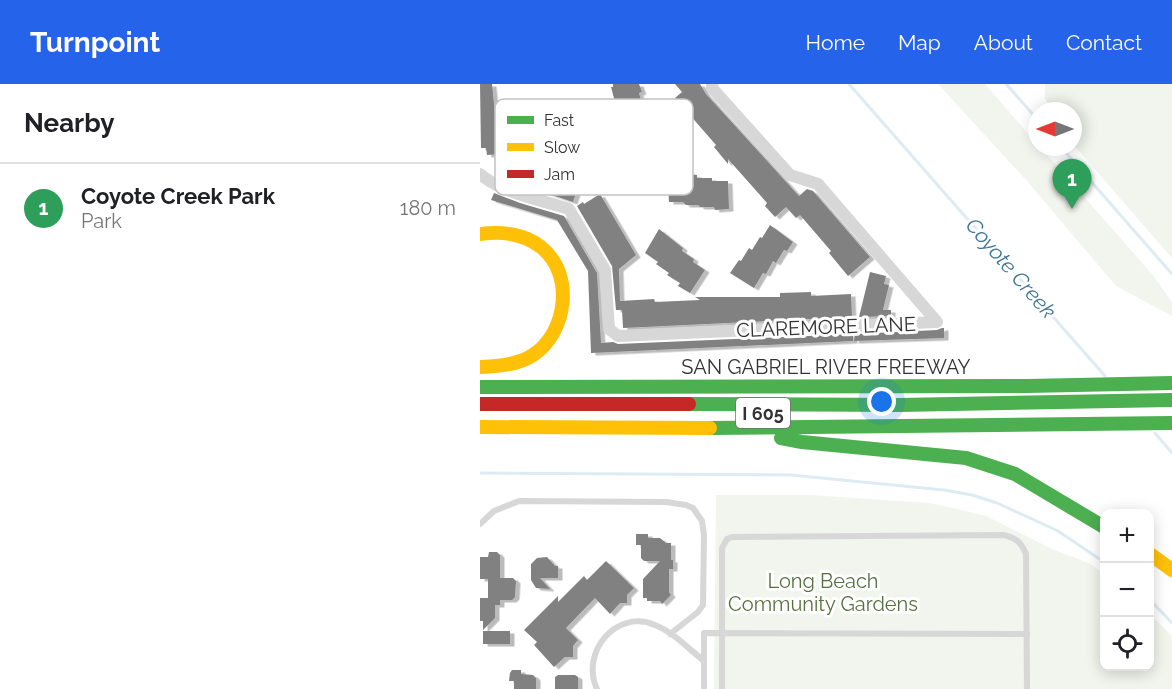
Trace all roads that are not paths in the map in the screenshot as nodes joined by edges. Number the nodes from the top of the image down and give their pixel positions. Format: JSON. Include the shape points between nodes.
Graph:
{"nodes":[{"id":1,"x":712,"y":84,"type":"edge"},
{"id":2,"x":480,"y":174,"type":"edge"},
{"id":3,"x":495,"y":184,"type":"edge"},
{"id":4,"x":524,"y":195,"type":"edge"},
{"id":5,"x":481,"y":233,"type":"edge"},
{"id":6,"x":480,"y":367,"type":"edge"},
{"id":7,"x":1172,"y":383,"type":"edge"},
{"id":8,"x":480,"y":387,"type":"edge"},
{"id":9,"x":1172,"y":400,"type":"edge"},
{"id":10,"x":480,"y":404,"type":"edge"},
{"id":11,"x":1044,"y":407,"type":"junction"},
{"id":12,"x":1172,"y":409,"type":"edge"},
{"id":13,"x":480,"y":412,"type":"edge"},
{"id":14,"x":1172,"y":423,"type":"edge"},
{"id":15,"x":480,"y":427,"type":"edge"},
{"id":16,"x":723,"y":428,"type":"junction"},
{"id":17,"x":480,"y":524,"type":"edge"},
{"id":18,"x":1100,"y":525,"type":"edge"},
{"id":19,"x":1154,"y":557,"type":"edge"},
{"id":20,"x":1172,"y":570,"type":"edge"},
{"id":21,"x":722,"y":633,"type":"junction"},
{"id":22,"x":670,"y":634,"type":"junction"},
{"id":23,"x":1027,"y":634,"type":"junction"},
{"id":24,"x":704,"y":661,"type":"junction"},
{"id":25,"x":597,"y":689,"type":"edge"},
{"id":26,"x":704,"y":689,"type":"edge"},
{"id":27,"x":722,"y":689,"type":"edge"},
{"id":28,"x":1027,"y":689,"type":"edge"}],
"edges":[{"from":1,"to":4,"type":"street","name":"CLAREMORE LANE","via":[[790,175],[818,184],[937,322],[618,336],[609,329],[604,270],[569,209]]},
{"from":2,"to":3,"type":"street","name":"CLAREMORE LANE"},
{"from":5,"to":6,"type":"highway","via":[[502,232],[533,242],[548,254],[558,272],[563,294],[561,317],[553,337],[536,354],[516,363]]},
{"from":7,"to":8,"type":"highway","name":"SAN GABRIEL RIVER FREEWAY","number":"I 605"},
{"from":9,"to":11,"type":"highway","number":"I 605"},
{"from":10,"to":11,"type":"highway","number":"I 605"},
{"from":11,"to":12,"type":"highway","number":"I 605"},
{"from":11,"to":13,"type":"highway","number":"I 605"},
{"from":14,"to":16,"type":"highway","number":"I 605"},
{"from":15,"to":16,"type":"highway","number":"I 605"},
{"from":16,"to":18,"type":"highway","via":[[802,442],[966,458],[1015,474]]},
{"from":17,"to":22,"type":"lane","via":[[494,511],[519,501],[666,502],[693,508],[702,521],[704,534],[704,600],[699,612]]},
{"from":19,"to":20,"type":"highway"},
{"from":21,"to":23,"type":"lane"},
{"from":21,"to":23,"type":"lane","via":[[722,548],[732,537],[1004,535],[1015,538],[1026,554]]},
{"from":21,"to":24,"type":"lane","via":[[704,633]]},
{"from":21,"to":27,"type":"lane"},
{"from":22,"to":24,"type":"lane"},
{"from":22,"to":25,"type":"lane","via":[[647,622],[629,622],[612,630],[597,647],[593,659]]},
{"from":23,"to":28,"type":"lane"},
{"from":24,"to":26,"type":"lane"}]}
